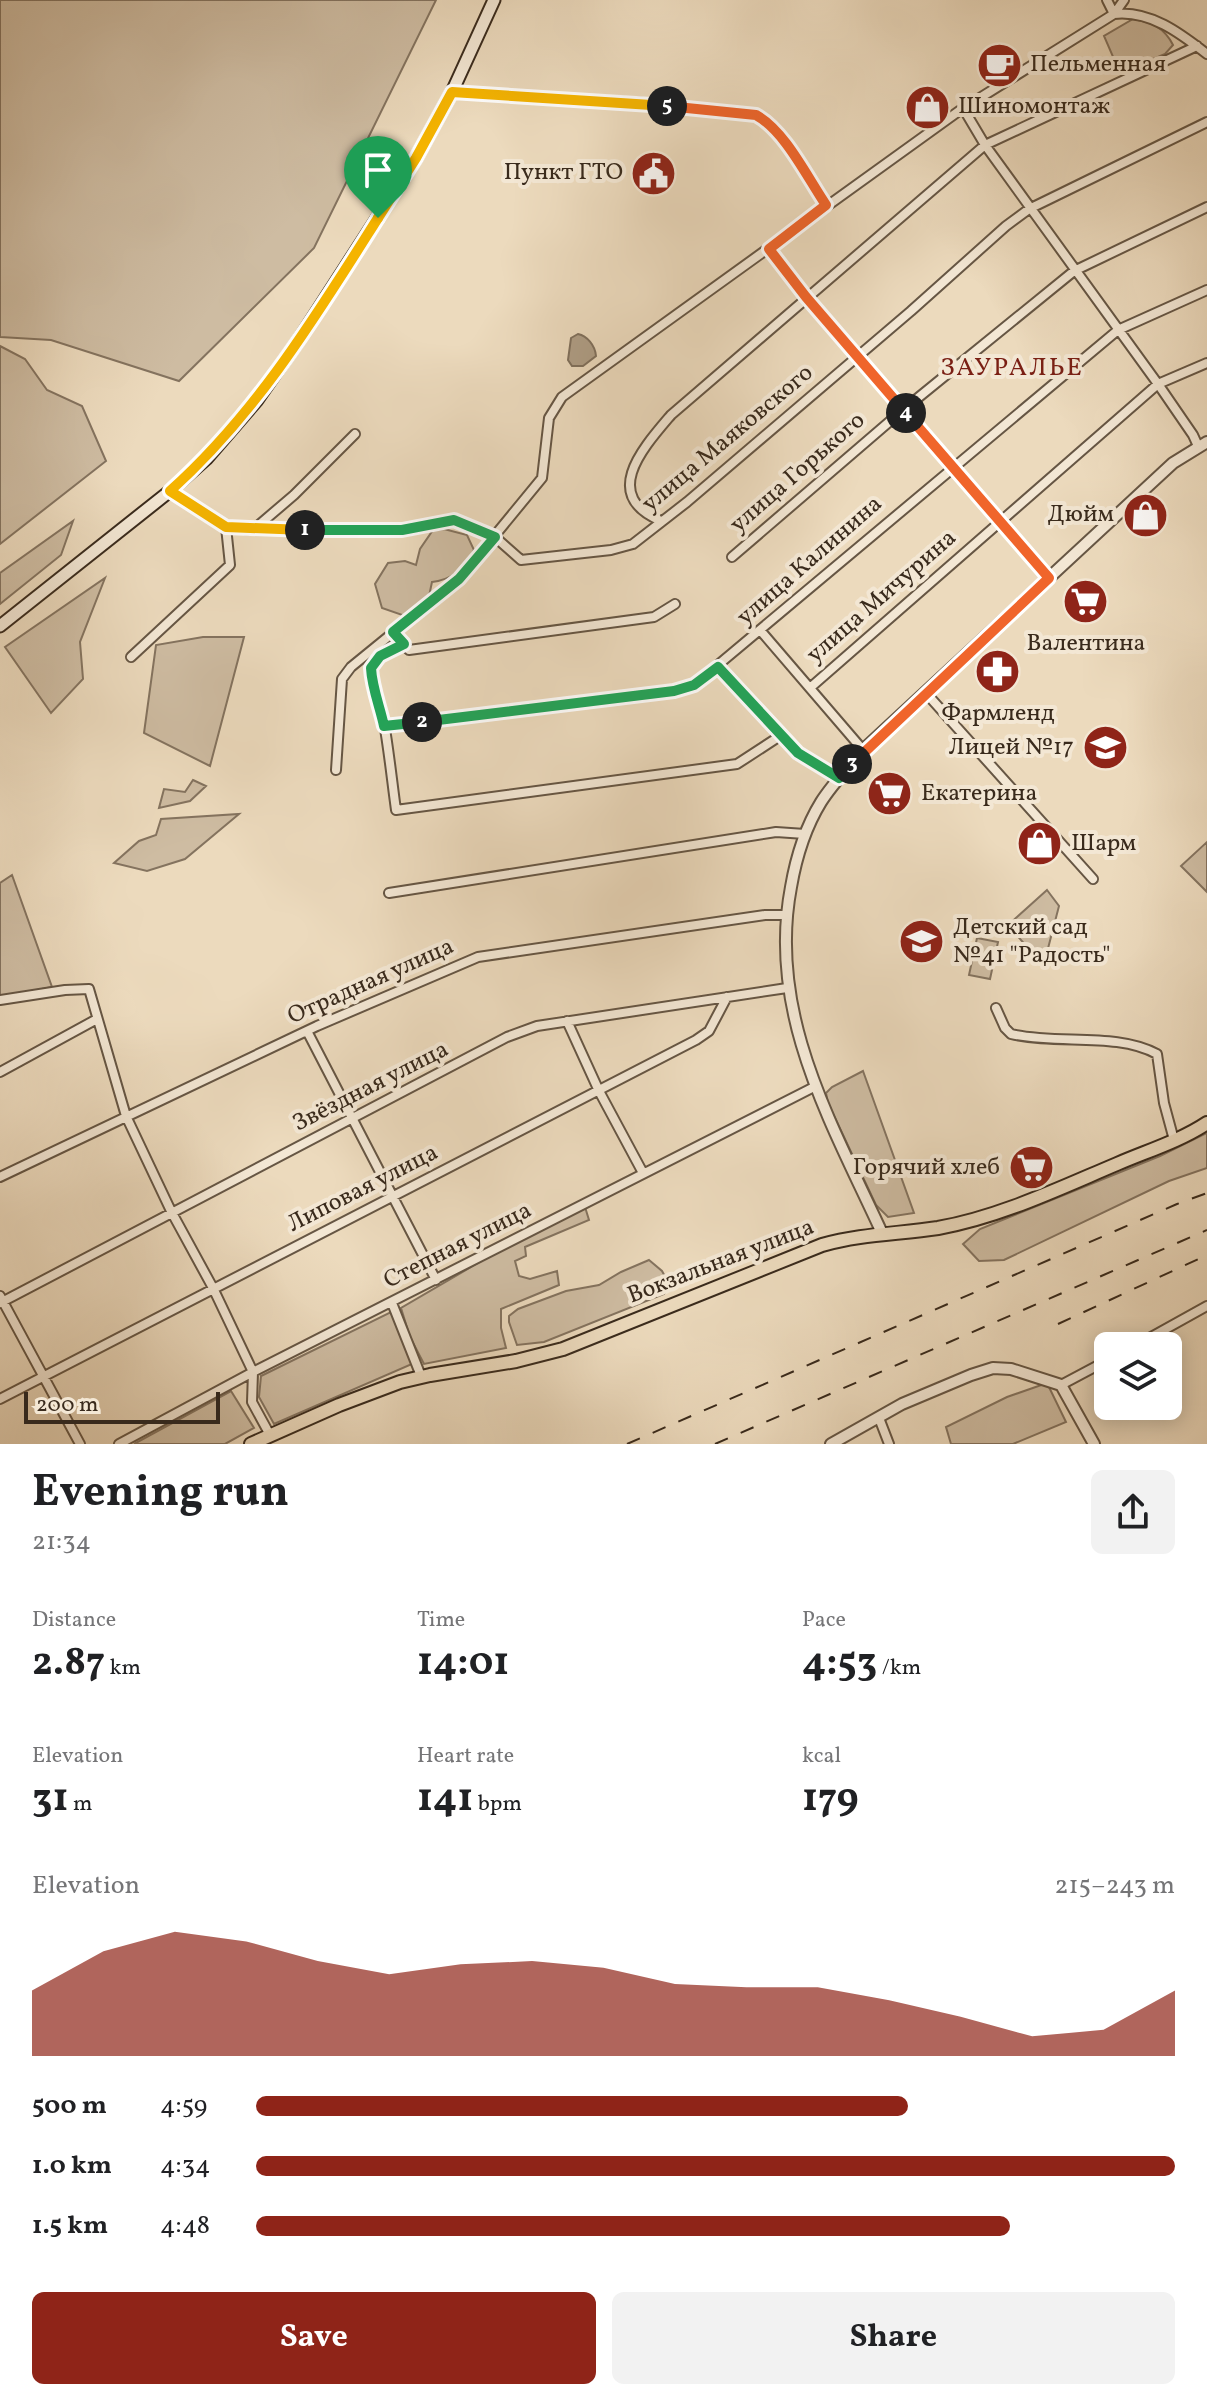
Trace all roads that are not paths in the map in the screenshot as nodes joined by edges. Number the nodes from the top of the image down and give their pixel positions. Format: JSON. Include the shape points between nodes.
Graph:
{"nodes":[{"id":1,"x":494,"y":0,"type":"edge"},
{"id":2,"x":1107,"y":0,"type":"edge"},
{"id":3,"x":1124,"y":0,"type":"edge"},
{"id":4,"x":1114,"y":14,"type":"junction"},
{"id":5,"x":1197,"y":46,"type":"junction"},
{"id":6,"x":1207,"y":54,"type":"edge"},
{"id":7,"x":452,"y":92,"type":"junction"},
{"id":8,"x":963,"y":108,"type":"junction"},
{"id":9,"x":1207,"y":122,"type":"edge"},
{"id":10,"x":985,"y":145,"type":"junction"},
{"id":11,"x":826,"y":205,"type":"junction"},
{"id":12,"x":1207,"y":207,"type":"edge"},
{"id":13,"x":1029,"y":209,"type":"junction"},
{"id":14,"x":769,"y":249,"type":"junction"},
{"id":15,"x":1074,"y":271,"type":"junction"},
{"id":16,"x":1207,"y":290,"type":"edge"},
{"id":17,"x":806,"y":297,"type":"junction"},
{"id":18,"x":1118,"y":330,"type":"junction"},
{"id":19,"x":856,"y":357,"type":"junction"},
{"id":20,"x":1207,"y":363,"type":"edge"},
{"id":21,"x":1158,"y":384,"type":"junction"},
{"id":22,"x":903,"y":410,"type":"junction"},
{"id":23,"x":355,"y":434,"type":"dead end"},
{"id":24,"x":1202,"y":444,"type":"edge"},
{"id":25,"x":952,"y":466,"type":"junction"},
{"id":26,"x":170,"y":491,"type":"junction"},
{"id":27,"x":661,"y":521,"type":"junction"},
{"id":28,"x":999,"y":521,"type":"junction"},
{"id":29,"x":226,"y":527,"type":"junction"},
{"id":30,"x":253,"y":530,"type":"junction"},
{"id":31,"x":495,"y":537,"type":"junction"},
{"id":32,"x":732,"y":557,"type":"dead end"},
{"id":33,"x":1049,"y":578,"type":"junction"},
{"id":34,"x":675,"y":604,"type":"dead end"},
{"id":35,"x":0,"y":626,"type":"edge"},
{"id":36,"x":760,"y":630,"type":"junction"},
{"id":37,"x":393,"y":632,"type":"junction"},
{"id":38,"x":404,"y":644,"type":"junction"},
{"id":39,"x":131,"y":657,"type":"dead end"},
{"id":40,"x":718,"y":667,"type":"junction"},
{"id":41,"x":811,"y":687,"type":"junction"},
{"id":42,"x":926,"y":693,"type":"junction"},
{"id":43,"x":384,"y":726,"type":"junction"},
{"id":44,"x":780,"y":736,"type":"junction"},
{"id":45,"x":863,"y":750,"type":"junction"},
{"id":46,"x":336,"y":770,"type":"dead end"},
{"id":47,"x":839,"y":778,"type":"junction"},
{"id":48,"x":805,"y":834,"type":"junction"},
{"id":49,"x":1093,"y":879,"type":"dead end"},
{"id":50,"x":389,"y":893,"type":"dead end"},
{"id":51,"x":785,"y":915,"type":"junction"},
{"id":52,"x":787,"y":988,"type":"junction"},
{"id":53,"x":727,"y":997,"type":"junction"},
{"id":54,"x":0,"y":1000,"type":"edge"},
{"id":55,"x":996,"y":1008,"type":"dead end"},
{"id":56,"x":97,"y":1019,"type":"junction"},
{"id":57,"x":567,"y":1021,"type":"junction"},
{"id":58,"x":307,"y":1031,"type":"junction"},
{"id":59,"x":0,"y":1072,"type":"edge"},
{"id":60,"x":816,"y":1086,"type":"junction"},
{"id":61,"x":599,"y":1091,"type":"junction"},
{"id":62,"x":126,"y":1116,"type":"junction"},
{"id":63,"x":352,"y":1119,"type":"junction"},
{"id":64,"x":1207,"y":1123,"type":"edge"},
{"id":65,"x":1174,"y":1140,"type":"junction"},
{"id":66,"x":643,"y":1173,"type":"junction"},
{"id":67,"x":0,"y":1177,"type":"edge"},
{"id":68,"x":393,"y":1197,"type":"junction"},
{"id":69,"x":171,"y":1211,"type":"junction"},
{"id":70,"x":882,"y":1233,"type":"junction"},
{"id":71,"x":436,"y":1280,"type":"junction"},
{"id":72,"x":213,"y":1288,"type":"junction"},
{"id":73,"x":1,"y":1300,"type":"edge"},
{"id":74,"x":392,"y":1303,"type":"junction"},
{"id":75,"x":1207,"y":1306,"type":"edge"},
{"id":76,"x":1160,"y":1332,"type":"edge"},
{"id":77,"x":1094,"y":1367,"type":"edge"},
{"id":78,"x":253,"y":1372,"type":"junction"},
{"id":79,"x":42,"y":1376,"type":"junction"},
{"id":80,"x":421,"y":1376,"type":"junction"},
{"id":81,"x":1061,"y":1385,"type":"junction"},
{"id":82,"x":0,"y":1399,"type":"edge"},
{"id":83,"x":879,"y":1418,"type":"junction"},
{"id":84,"x":270,"y":1435,"type":"junction"},
{"id":85,"x":80,"y":1444,"type":"edge"},
{"id":86,"x":119,"y":1444,"type":"edge"},
{"id":87,"x":251,"y":1444,"type":"edge"},
{"id":88,"x":831,"y":1444,"type":"edge"},
{"id":89,"x":889,"y":1444,"type":"edge"},
{"id":90,"x":1094,"y":1444,"type":"edge"}],
"edges":[{"from":1,"to":7,"type":"main road"},
{"from":2,"to":4,"type":"street"},
{"from":3,"to":4,"type":"street"},
{"from":4,"to":5,"type":"street","via":[[1153,18]]},
{"from":4,"to":8,"type":"street"},
{"from":5,"to":6,"type":"street"},
{"from":5,"to":10,"type":"street"},
{"from":7,"to":11,"type":"street","via":[[756,115],[779,134]]},
{"from":7,"to":26,"type":"main road","via":[[416,158],[278,372],[227,436]]},
{"from":8,"to":10,"type":"street"},
{"from":8,"to":11,"type":"street"},
{"from":9,"to":13,"type":"street","name":"улица Маяковского"},
{"from":10,"to":13,"type":"street"},
{"from":10,"to":17,"type":"street"},
{"from":11,"to":14,"type":"street"},
{"from":12,"to":15,"type":"street","name":"улица Горького"},
{"from":13,"to":15,"type":"street"},
{"from":13,"to":19,"type":"street","name":"улица Маяковского"},
{"from":14,"to":17,"type":"street"},
{"from":14,"to":31,"type":"street","via":[[562,397],[549,418],[542,478]]},
{"from":15,"to":18,"type":"street"},
{"from":15,"to":22,"type":"street","name":"улица Горького"},
{"from":16,"to":18,"type":"street","name":"улица Калинина"},
{"from":17,"to":19,"type":"street"},
{"from":17,"to":27,"type":"street","via":[[671,415],[643,448],[630,487],[641,511]]},
{"from":18,"to":21,"type":"street"},
{"from":18,"to":25,"type":"street","name":"улица Калинина"},
{"from":19,"to":22,"type":"street"},
{"from":19,"to":27,"type":"street","name":"улица Маяковского"},
{"from":20,"to":21,"type":"street","name":"улица Мичурина"},
{"from":21,"to":24,"type":"street"},
{"from":21,"to":28,"type":"street","name":"улица Мичурина"},
{"from":22,"to":25,"type":"street"},
{"from":22,"to":32,"type":"street","name":"улица Горького"},
{"from":23,"to":30,"type":"street"},
{"from":24,"to":33,"type":"street","via":[[1173,463]]},
{"from":25,"to":28,"type":"street"},
{"from":25,"to":36,"type":"street","name":"улица Калинина"},
{"from":26,"to":29,"type":"street"},
{"from":26,"to":35,"type":"main road"},
{"from":27,"to":31,"type":"street","name":"улица Маяковского","via":[[633,544],[521,560]]},
{"from":28,"to":33,"type":"street"},
{"from":28,"to":41,"type":"street","name":"улица Мичурина"},
{"from":29,"to":30,"type":"street","name":"улица Маяковского"},
{"from":29,"to":39,"type":"street","via":[[230,565]]},
{"from":30,"to":31,"type":"street","name":"улица Маяковского","via":[[402,530],[454,520]]},
{"from":31,"to":37,"type":"street","via":[[459,579]]},
{"from":33,"to":42,"type":"street"},
{"from":34,"to":38,"type":"street","via":[[654,617],[617,623],[409,650]]},
{"from":36,"to":40,"type":"street","name":"улица Калинина"},
{"from":36,"to":41,"type":"street"},
{"from":37,"to":38,"type":"street"},
{"from":37,"to":46,"type":"street","via":[[342,679]]},
{"from":38,"to":43,"type":"street","via":[[380,656],[371,668]]},
{"from":40,"to":43,"type":"street","name":"улица Калинина","via":[[694,685],[674,691]]},
{"from":40,"to":44,"type":"street"},
{"from":41,"to":45,"type":"street"},
{"from":42,"to":45,"type":"street"},
{"from":42,"to":49,"type":"street"},
{"from":43,"to":44,"type":"street","via":[[396,810],[737,764]]},
{"from":44,"to":47,"type":"street"},
{"from":45,"to":47,"type":"street"},
{"from":47,"to":48,"type":"street"},
{"from":48,"to":50,"type":"street","via":[[776,832]]},
{"from":48,"to":51,"type":"street"},
{"from":51,"to":52,"type":"street"},
{"from":51,"to":58,"type":"street","name":"Отрадная улица","via":[[478,957]]},
{"from":52,"to":53,"type":"street","name":"Звёздная улица"},
{"from":52,"to":60,"type":"street"},
{"from":53,"to":57,"type":"street","name":"Звёздная улица"},
{"from":53,"to":61,"type":"street","name":"Липовая улица","via":[[709,1031]]},
{"from":54,"to":56,"type":"street","via":[[89,989]]},
{"from":55,"to":65,"type":"street","via":[[1011,1034],[1120,1042],[1157,1054]]},
{"from":56,"to":59,"type":"street"},
{"from":56,"to":62,"type":"street"},
{"from":57,"to":61,"type":"street"},
{"from":57,"to":63,"type":"street","name":"Звёздная улица","via":[[507,1037]]},
{"from":58,"to":62,"type":"street","name":"Отрадная улица"},
{"from":58,"to":63,"type":"street"},
{"from":60,"to":66,"type":"street","name":"Степная улица"},
{"from":60,"to":70,"type":"street"},
{"from":61,"to":66,"type":"street"},
{"from":61,"to":68,"type":"street","name":"Липовая улица"},
{"from":62,"to":67,"type":"street","name":"Отрадная улица"},
{"from":62,"to":69,"type":"street"},
{"from":63,"to":68,"type":"street"},
{"from":63,"to":69,"type":"street","name":"Звёздная улица"},
{"from":64,"to":65,"type":"main road","name":"Вокзальная улица"},
{"from":65,"to":70,"type":"main road","name":"Вокзальная улица","via":[[978,1218]]},
{"from":66,"to":71,"type":"street","name":"Степная улица"},
{"from":68,"to":71,"type":"street"},
{"from":68,"to":72,"type":"street","name":"Липовая улица"},
{"from":69,"to":72,"type":"street"},
{"from":69,"to":73,"type":"street","name":"Звёздная улица"},
{"from":70,"to":80,"type":"main road","name":"Вокзальная улица","via":[[793,1256],[542,1356]]},
{"from":71,"to":74,"type":"street","name":"Степная улица"},
{"from":72,"to":78,"type":"street"},
{"from":72,"to":79,"type":"street","name":"Липовая улица"},
{"from":73,"to":79,"type":"street"},
{"from":74,"to":78,"type":"street","name":"Степная улица"},
{"from":74,"to":80,"type":"street"},
{"from":75,"to":76,"type":"street"},
{"from":77,"to":81,"type":"street"},
{"from":78,"to":84,"type":"street","via":[[252,1402]]},
{"from":78,"to":86,"type":"street","name":"Степная улица"},
{"from":79,"to":82,"type":"street","name":"Липовая улица"},
{"from":79,"to":85,"type":"street"},
{"from":80,"to":84,"type":"main road","name":"Вокзальная улица"},
{"from":81,"to":83,"type":"street","via":[[993,1368],[939,1387]]},
{"from":81,"to":90,"type":"street"},
{"from":83,"to":88,"type":"street"},
{"from":83,"to":89,"type":"street"},
{"from":84,"to":87,"type":"main road","name":"Вокзальная улица"}]}
